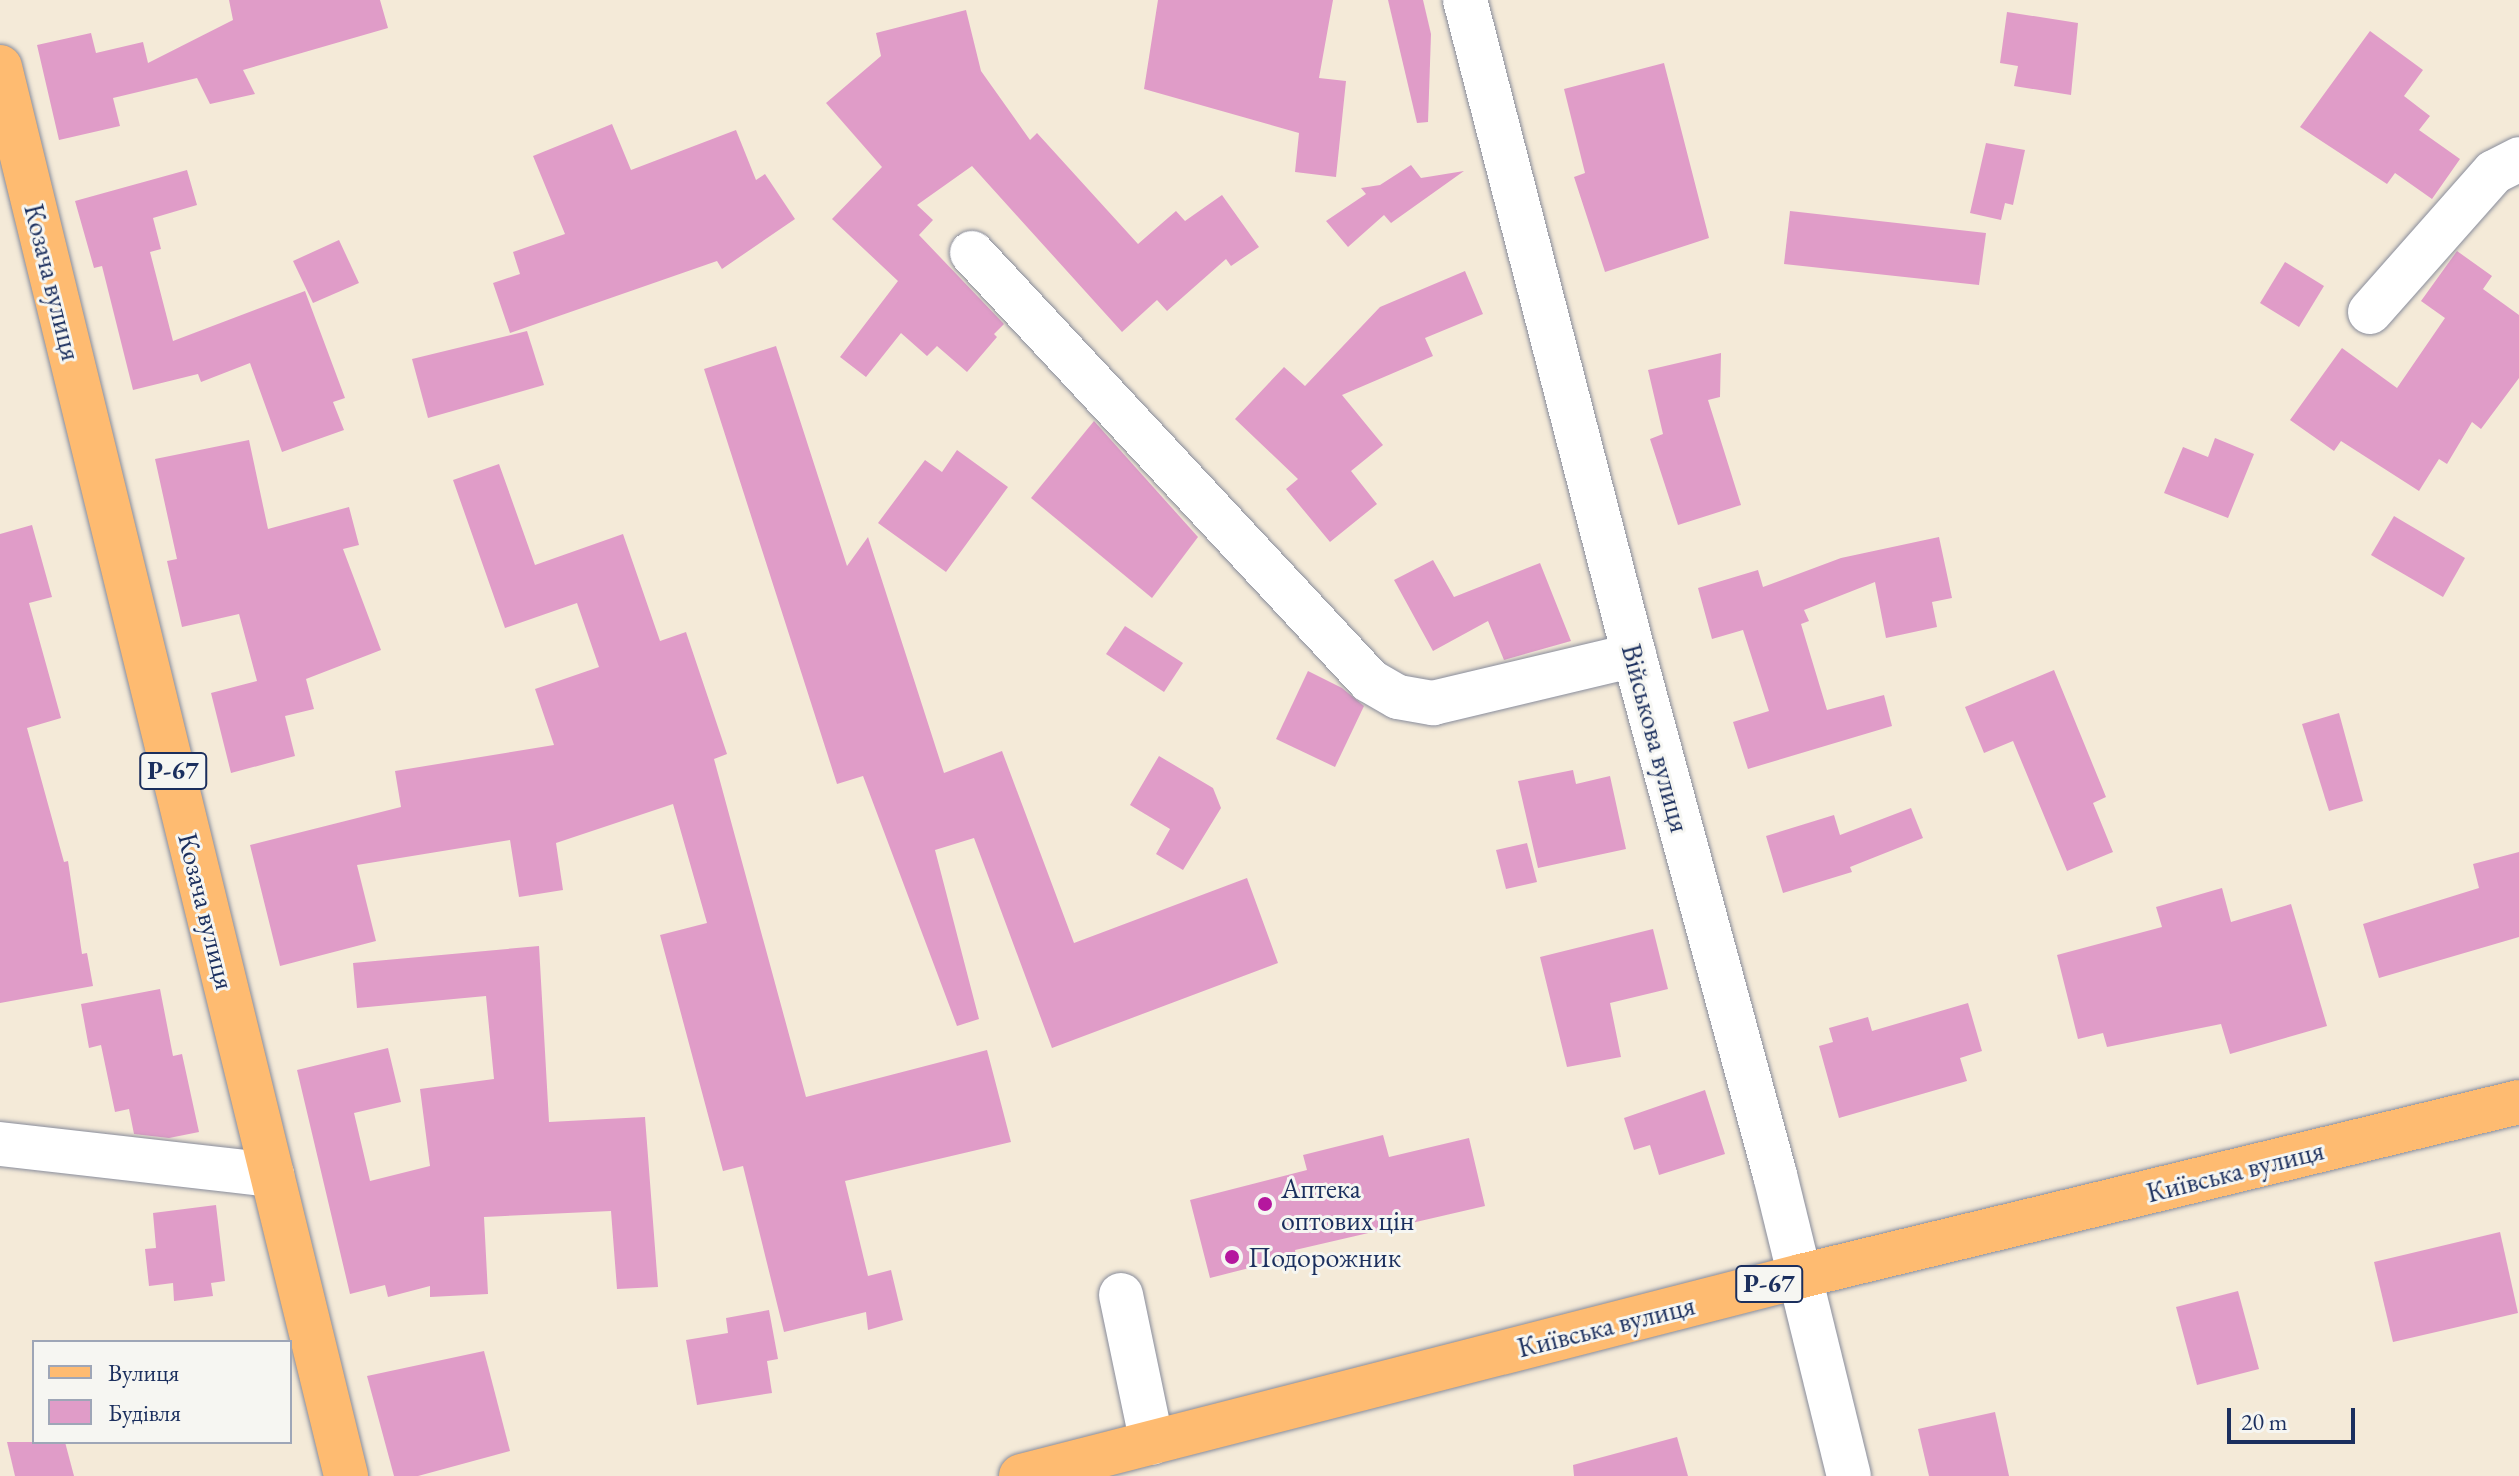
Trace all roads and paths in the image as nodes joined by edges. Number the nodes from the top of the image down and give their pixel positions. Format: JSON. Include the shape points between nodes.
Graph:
{"nodes":[{"id":1,"x":1465,"y":0,"type":"edge"},
{"id":2,"x":0,"y":67,"type":"edge"},
{"id":3,"x":2519,"y":159,"type":"edge"},
{"id":4,"x":972,"y":253,"type":"dead end"},
{"id":5,"x":2370,"y":312,"type":"dead end"},
{"id":6,"x":1634,"y":655,"type":"junction"},
{"id":7,"x":2519,"y":1102,"type":"edge"},
{"id":8,"x":0,"y":1144,"type":"edge"},
{"id":9,"x":272,"y":1175,"type":"junction"},
{"id":10,"x":1801,"y":1276,"type":"junction"},
{"id":11,"x":1121,"y":1295,"type":"dead end"},
{"id":12,"x":1152,"y":1443,"type":"junction"},
{"id":13,"x":346,"y":1476,"type":"edge"},
{"id":14,"x":1021,"y":1476,"type":"edge"},
{"id":15,"x":1849,"y":1476,"type":"edge"}],
"edges":[{"from":1,"to":6,"type":"street","name":"Військова вулиця"},
{"from":2,"to":9,"type":"main road","name":"Козача вулиця","number":"Р-67"},
{"from":3,"to":5,"type":"street","via":[[2494,172]]},
{"from":4,"to":6,"type":"street","via":[[1370,681],[1398,697],[1433,703]]},
{"from":6,"to":10,"type":"street","name":"Військова вулиця"},
{"from":7,"to":10,"type":"main road","name":"Київська вулиця","number":"Р-67"},
{"from":8,"to":9,"type":"street"},
{"from":9,"to":13,"type":"main road","name":"Козача вулиця","number":"Р-67"},
{"from":10,"to":12,"type":"main road","name":"Київська вулиця","number":"Р-67"},
{"from":10,"to":15,"type":"street","name":"Військова вулиця"},
{"from":11,"to":12,"type":"street"},
{"from":12,"to":14,"type":"main road","name":"Київська вулиця","number":"Р-67"}]}
